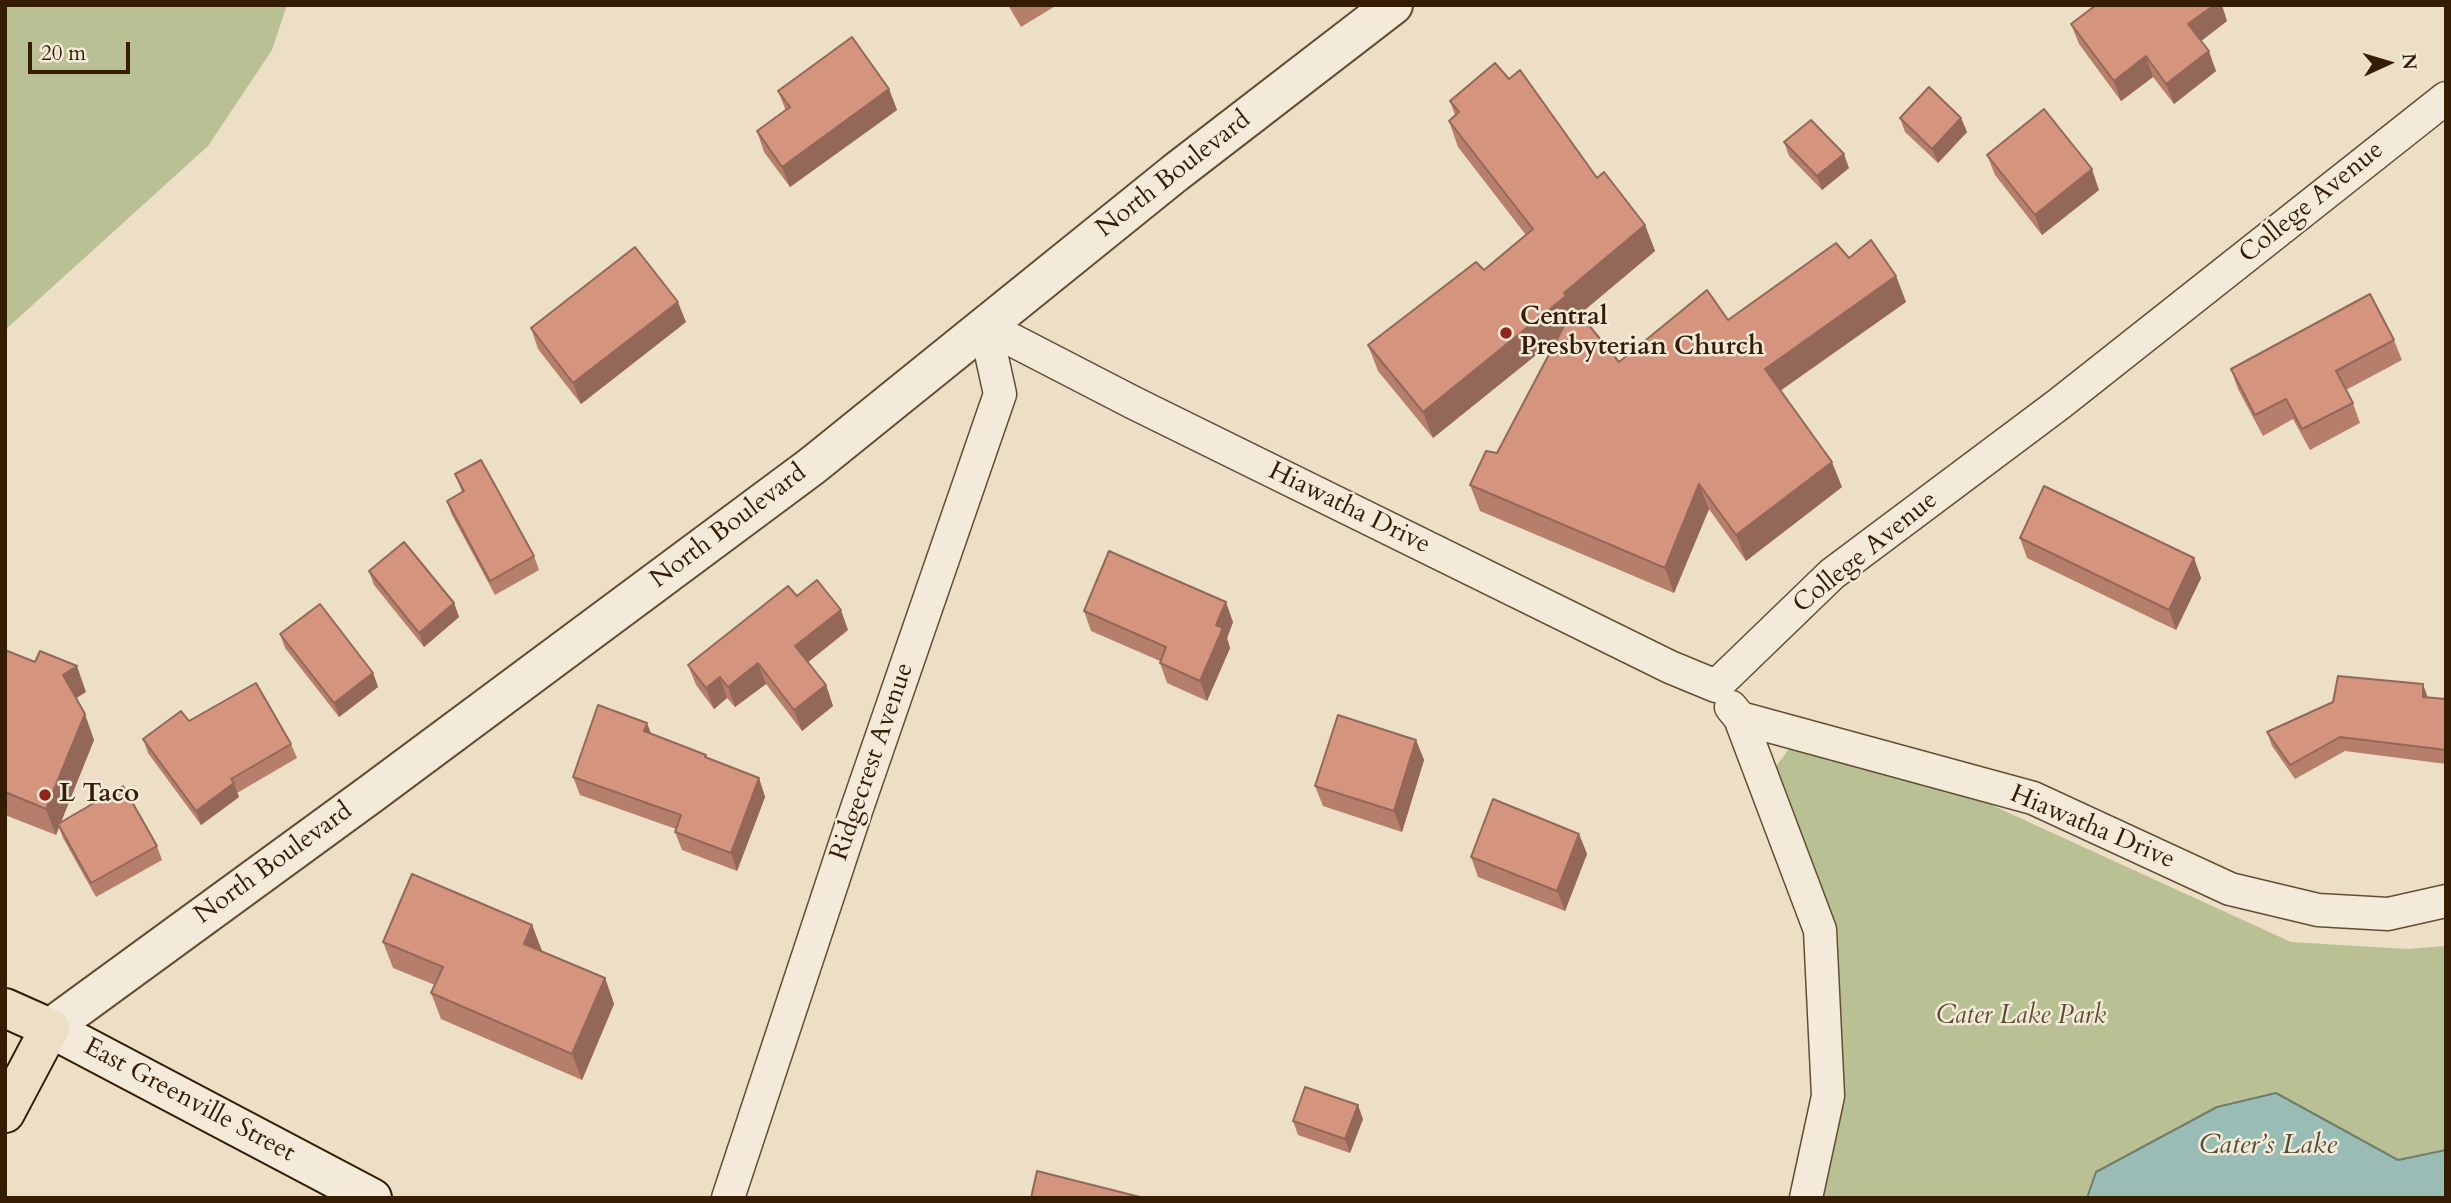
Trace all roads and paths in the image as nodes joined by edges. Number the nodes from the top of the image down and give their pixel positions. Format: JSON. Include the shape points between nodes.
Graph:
{"nodes":[{"id":1,"x":1393,"y":5,"type":"edge"},
{"id":2,"x":2446,"y":97,"type":"edge"},
{"id":3,"x":985,"y":326,"type":"junction"},
{"id":4,"x":1716,"y":686,"type":"junction"},
{"id":5,"x":1740,"y":718,"type":"junction"},
{"id":6,"x":2446,"y":901,"type":"edge"},
{"id":7,"x":5,"y":1008,"type":"edge"},
{"id":8,"x":50,"y":1028,"type":"junction"},
{"id":9,"x":5,"y":1113,"type":"edge"},
{"id":10,"x":372,"y":1198,"type":"edge"},
{"id":11,"x":728,"y":1198,"type":"edge"},
{"id":12,"x":1806,"y":1198,"type":"edge"}],
"edges":[{"from":1,"to":3,"type":"street","name":"North Boulevard"},
{"from":2,"to":4,"type":"street","name":"College Avenue","via":[[2059,404],[1832,574]]},
{"from":3,"to":4,"type":"street","name":"Hiawatha Drive","via":[[1600,633]]},
{"from":3,"to":8,"type":"street","name":"North Boulevard","via":[[812,466]]},
{"from":3,"to":11,"type":"street","name":"Ridgecrest Avenue","via":[[1000,394]]},
{"from":4,"to":5,"type":"street"},
{"from":5,"to":6,"type":"street","name":"Hiawatha Drive","via":[[2033,798],[2230,889],[2318,910],[2388,914]]},
{"from":5,"to":12,"type":"street","via":[[1820,930],[1828,1096]]},
{"from":7,"to":8,"type":"main road","name":"East Greenville Street"},
{"from":8,"to":9,"type":"main road"},
{"from":8,"to":10,"type":"street","name":"East Greenville Street"}]}
